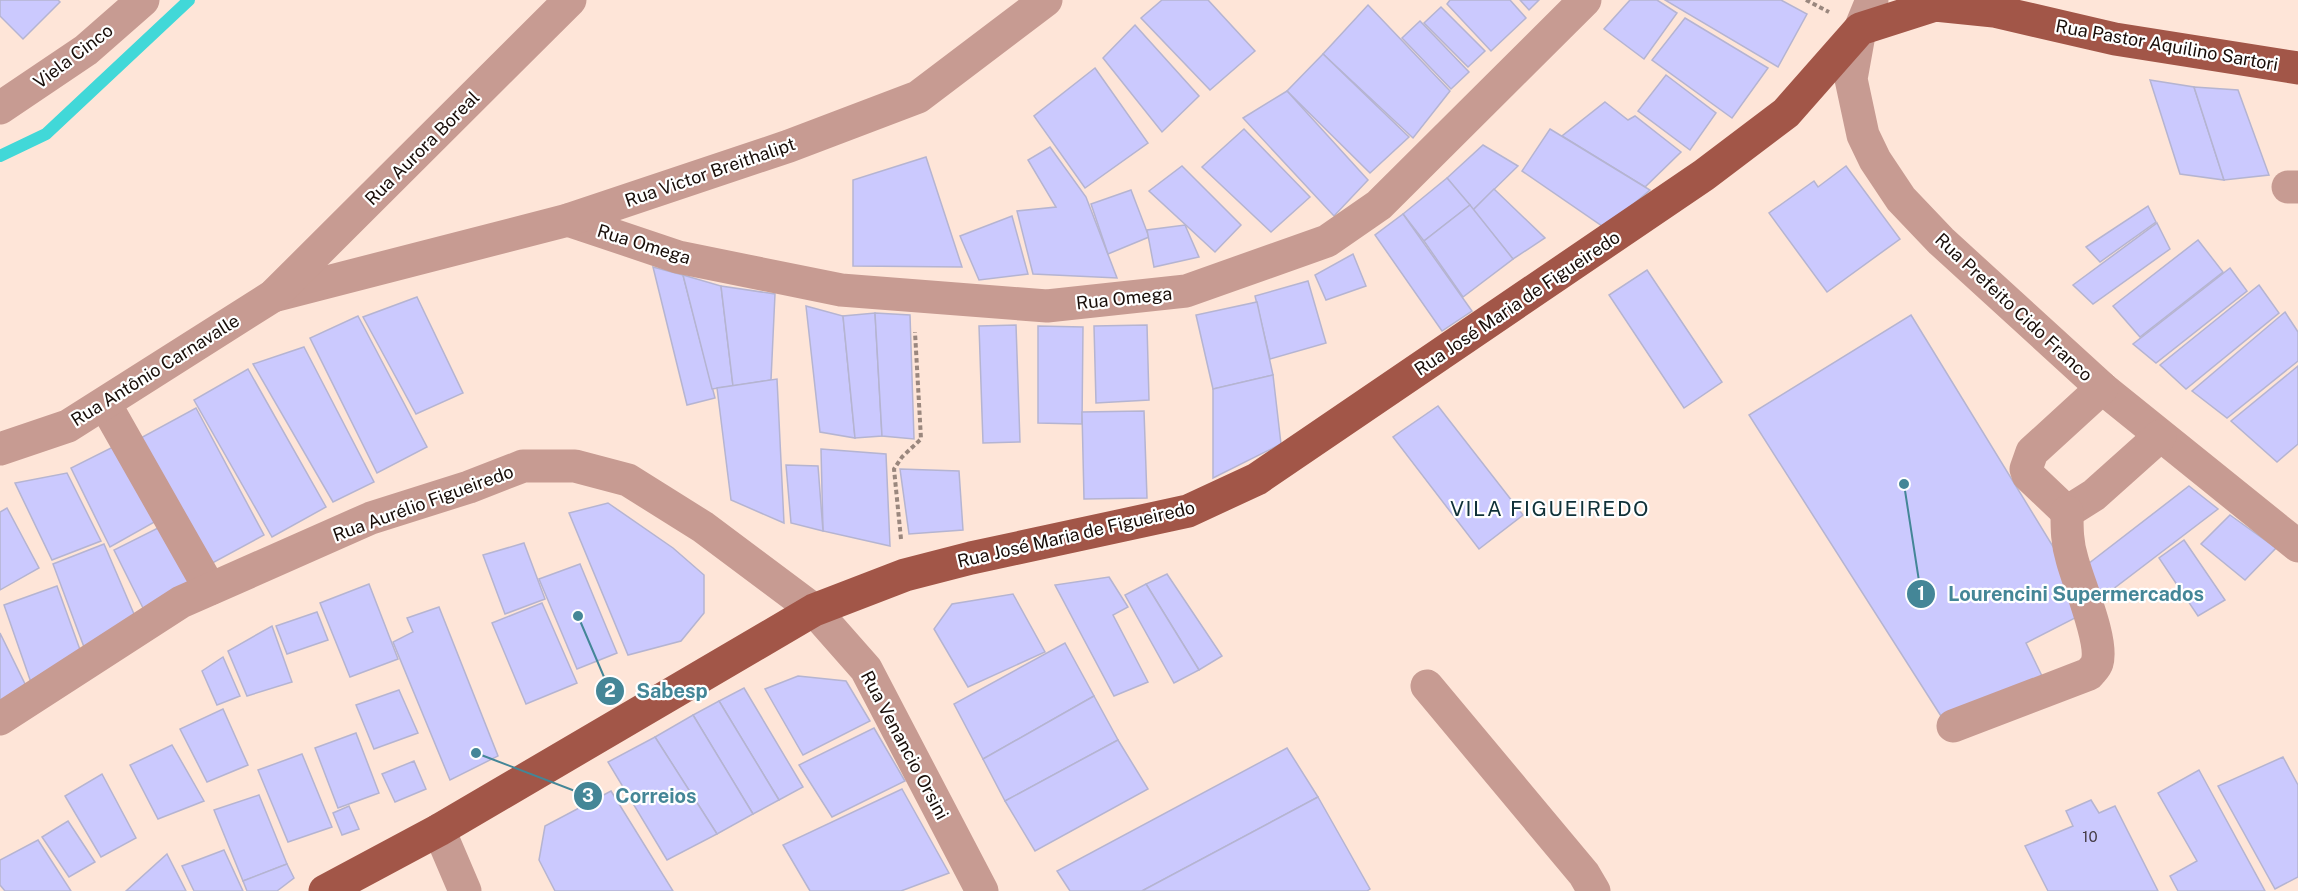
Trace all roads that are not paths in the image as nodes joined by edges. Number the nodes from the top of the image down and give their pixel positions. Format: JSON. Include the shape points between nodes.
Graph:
{"nodes":[{"id":1,"x":142,"y":0,"type":"edge"},
{"id":2,"x":570,"y":0,"type":"edge"},
{"id":3,"x":1046,"y":0,"type":"edge"},
{"id":4,"x":1585,"y":0,"type":"edge"},
{"id":5,"x":1866,"y":14,"type":"edge"},
{"id":6,"x":2298,"y":68,"type":"edge"},
{"id":7,"x":0,"y":108,"type":"edge"},
{"id":8,"x":568,"y":220,"type":"junction"},
{"id":9,"x":273,"y":296,"type":"junction"},
{"id":10,"x":2102,"y":388,"type":"junction"},
{"id":11,"x":105,"y":404,"type":"junction"},
{"id":12,"x":2160,"y":436,"type":"junction"},
{"id":13,"x":0,"y":449,"type":"edge"},
{"id":14,"x":2067,"y":512,"type":"junction"},
{"id":15,"x":2298,"y":546,"type":"edge"},
{"id":16,"x":210,"y":589,"type":"junction"},
{"id":17,"x":814,"y":610,"type":"junction"},
{"id":18,"x":1427,"y":686,"type":"dead end"},
{"id":19,"x":0,"y":719,"type":"edge"},
{"id":20,"x":1953,"y":726,"type":"dead end"},
{"id":21,"x":439,"y":830,"type":"junction"},
{"id":22,"x":325,"y":891,"type":"edge"},
{"id":23,"x":465,"y":891,"type":"edge"},
{"id":24,"x":982,"y":891,"type":"edge"},
{"id":25,"x":1594,"y":891,"type":"edge"}],
"edges":[{"from":1,"to":7,"type":"street","name":"Viela Cinco","via":[[86,50]]},
{"from":2,"to":9,"type":"street","name":"Rua Aurora Boreal"},
{"from":3,"to":8,"type":"street","name":"Rua Victor Breithalipt","via":[[918,98]]},
{"from":4,"to":8,"type":"street","name":"Rua Omega","via":[[1379,205],[1327,241],[1186,291],[1047,306],[841,290],[678,257]]},
{"from":5,"to":6,"type":"main road","name":"Rua Pastor Aquilino Sartori","via":[[1935,5],[1994,10],[2115,39]]},
{"from":5,"to":10,"type":"street","name":"Rua Prefeito Cido Franco","via":[[1851,79],[1863,135],[1875,160],[1901,199],[1941,241]]},
{"from":5,"to":17,"type":"main road","name":"Rua José Maria de Figueiredo","via":[[1786,113],[1704,175],[1257,479],[1188,511],[905,575]]},
{"from":8,"to":9,"type":"street","name":"Rua Victor Breithalipt"},
{"from":9,"to":11,"type":"street","name":"Rua Antônio Carnavalle"},
{"from":10,"to":12,"type":"street","name":"Rua Prefeito Cido Franco"},
{"from":10,"to":14,"type":"street","via":[[2032,452],[2027,463],[2028,475]]},
{"from":11,"to":13,"type":"street","name":"Rua Antônio Carnavalle","via":[[68,426]]},
{"from":11,"to":16,"type":"street"},
{"from":12,"to":14,"type":"street","via":[[2094,495]]},
{"from":12,"to":15,"type":"street","name":"Rua Prefeito Cido Franco"},
{"from":14,"to":20,"type":"street","via":[[2066,535],[2098,648],[2097,664],[2089,675]]},
{"from":16,"to":17,"type":"street","name":"Rua Aurélio Figueiredo","via":[[371,518],[469,488],[523,466],[575,466],[628,480],[703,527]]},
{"from":16,"to":19,"type":"street","name":"Rua Aurélio Figueiredo","via":[[181,602]]},
{"from":17,"to":21,"type":"main road","name":"Rua José Maria de Figueiredo"},
{"from":17,"to":24,"type":"street","name":"Rua Venancio Orsini","via":[[866,669]]},
{"from":18,"to":25,"type":"street"},
{"from":21,"to":22,"type":"main road","name":"Rua José Maria de Figueiredo"},
{"from":21,"to":23,"type":"street"}]}
